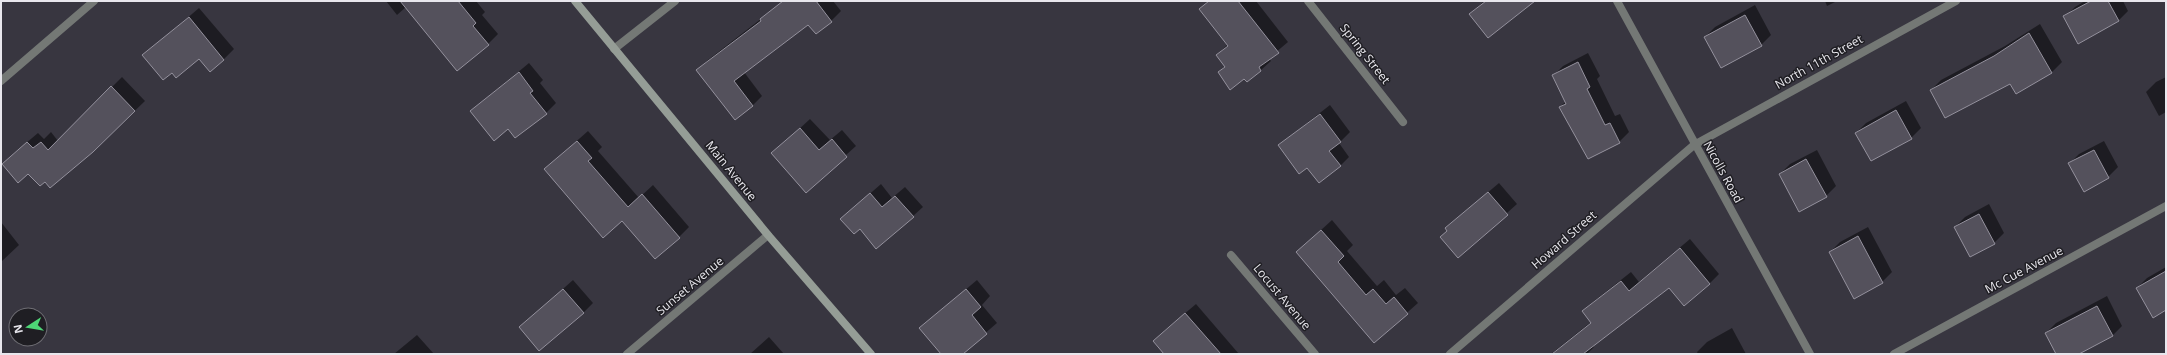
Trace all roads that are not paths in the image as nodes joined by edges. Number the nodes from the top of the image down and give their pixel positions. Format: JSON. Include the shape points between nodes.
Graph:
{"nodes":[{"id":1,"x":94,"y":1,"type":"edge"},
{"id":2,"x":575,"y":1,"type":"edge"},
{"id":3,"x":675,"y":1,"type":"edge"},
{"id":4,"x":1308,"y":1,"type":"edge"},
{"id":5,"x":1617,"y":1,"type":"edge"},
{"id":6,"x":1956,"y":1,"type":"edge"},
{"id":7,"x":614,"y":49,"type":"junction"},
{"id":8,"x":1,"y":81,"type":"edge"},
{"id":9,"x":1402,"y":122,"type":"dead end"},
{"id":10,"x":1694,"y":144,"type":"junction"},
{"id":11,"x":2166,"y":206,"type":"edge"},
{"id":12,"x":768,"y":235,"type":"junction"},
{"id":13,"x":1231,"y":255,"type":"dead end"},
{"id":14,"x":628,"y":354,"type":"edge"},
{"id":15,"x":871,"y":354,"type":"edge"},
{"id":16,"x":1315,"y":354,"type":"edge"},
{"id":17,"x":1450,"y":354,"type":"edge"},
{"id":18,"x":1810,"y":354,"type":"edge"},
{"id":19,"x":1894,"y":354,"type":"edge"}],
"edges":[{"from":1,"to":8,"type":"street"},
{"from":2,"to":7,"type":"street","name":"Main Avenue"},
{"from":3,"to":7,"type":"street"},
{"from":4,"to":9,"type":"street","name":"Spring Street"},
{"from":5,"to":10,"type":"street","name":"Nicolls Road"},
{"from":6,"to":10,"type":"street","name":"North 11th Street"},
{"from":7,"to":12,"type":"street","name":"Main Avenue"},
{"from":10,"to":17,"type":"street","name":"Howard Street"},
{"from":10,"to":18,"type":"street","name":"Nicolls Road"},
{"from":11,"to":19,"type":"street","name":"Mc Cue Avenue"},
{"from":12,"to":14,"type":"street","name":"Sunset Avenue"},
{"from":12,"to":15,"type":"street","name":"Main Avenue"},
{"from":13,"to":16,"type":"street","name":"Locust Avenue"}]}
